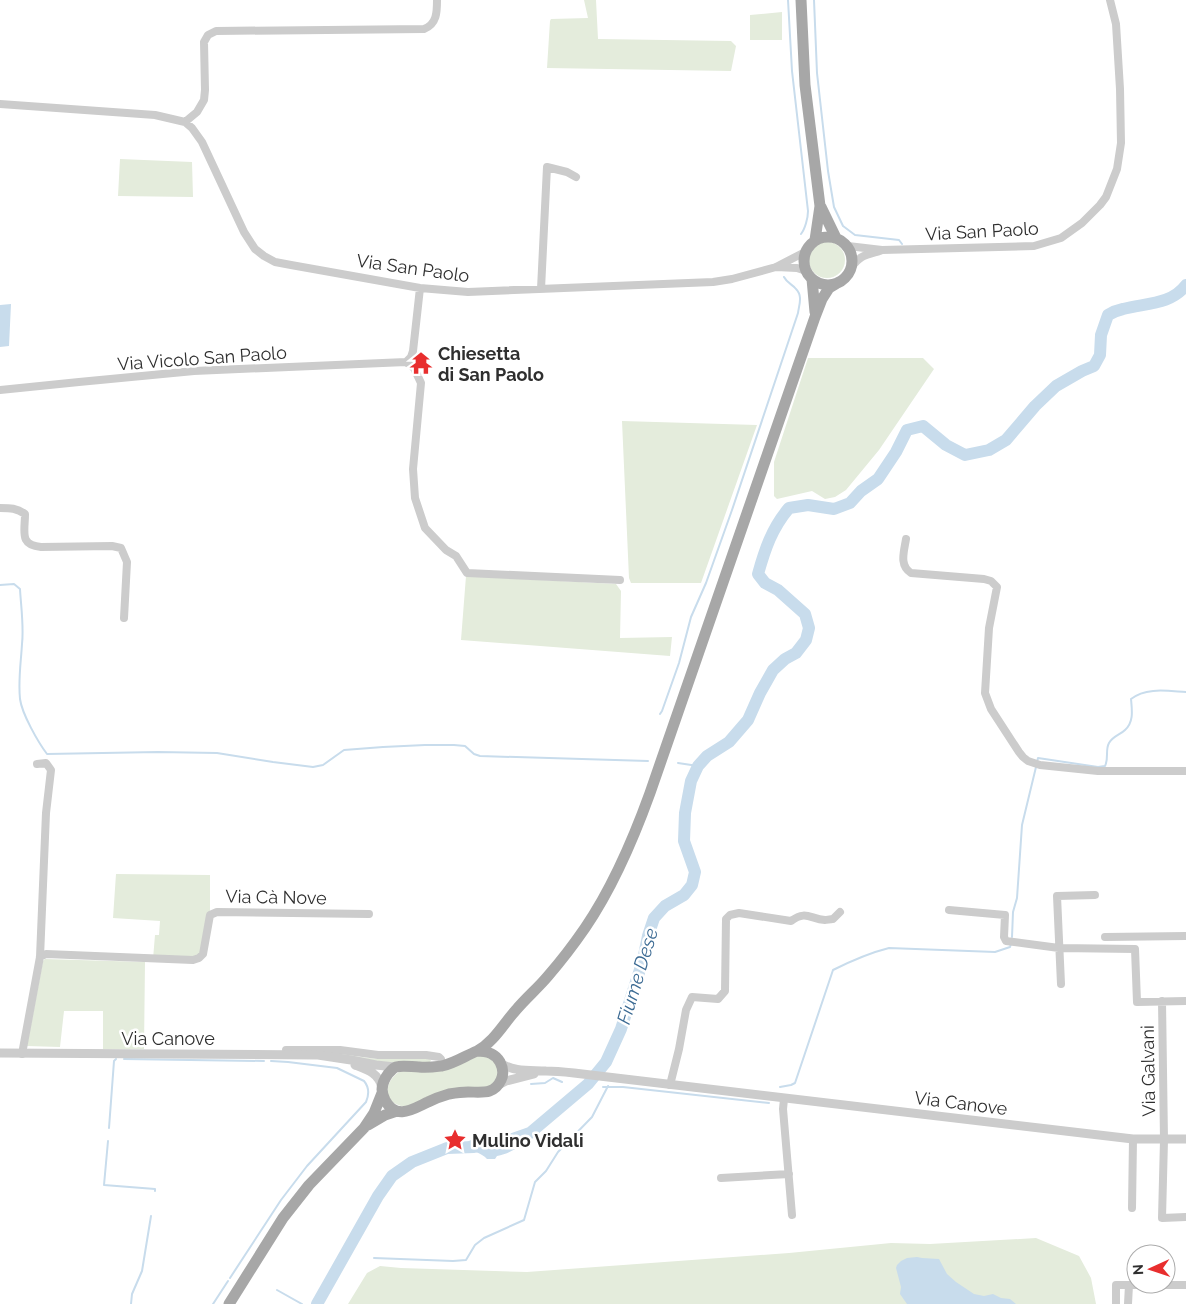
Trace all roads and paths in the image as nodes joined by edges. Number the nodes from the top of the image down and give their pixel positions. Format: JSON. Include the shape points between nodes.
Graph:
{"nodes":[{"id":1,"x":437,"y":0,"type":"edge"},
{"id":2,"x":801,"y":0,"type":"edge"},
{"id":3,"x":1110,"y":0,"type":"edge"},
{"id":4,"x":0,"y":104,"type":"edge"},
{"id":5,"x":185,"y":122,"type":"junction"},
{"id":6,"x":576,"y":177,"type":"dead end"},
{"id":7,"x":820,"y":206,"type":"junction"},
{"id":8,"x":836,"y":238,"type":"junction"},
{"id":9,"x":815,"y":240,"type":"junction"},
{"id":10,"x":848,"y":246,"type":"junction"},
{"id":11,"x":882,"y":250,"type":"junction"},
{"id":12,"x":805,"y":252,"type":"junction"},
{"id":13,"x":776,"y":267,"type":"junction"},
{"id":14,"x":851,"y":268,"type":"junction"},
{"id":15,"x":809,"y":275,"type":"junction"},
{"id":16,"x":839,"y":282,"type":"junction"},
{"id":17,"x":420,"y":288,"type":"junction"},
{"id":18,"x":541,"y":289,"type":"junction"},
{"id":19,"x":815,"y":317,"type":"junction"},
{"id":20,"x":406,"y":362,"type":"junction"},
{"id":21,"x":0,"y":390,"type":"edge"},
{"id":22,"x":0,"y":508,"type":"edge"},
{"id":23,"x":906,"y":539,"type":"dead end"},
{"id":24,"x":620,"y":580,"type":"dead end"},
{"id":25,"x":124,"y":618,"type":"dead end"},
{"id":26,"x":37,"y":764,"type":"dead end"},
{"id":27,"x":1186,"y":771,"type":"edge"},
{"id":28,"x":1095,"y":895,"type":"dead end"},
{"id":29,"x":948,"y":910,"type":"dead end"},
{"id":30,"x":840,"y":912,"type":"dead end"},
{"id":31,"x":369,"y":914,"type":"dead end"},
{"id":32,"x":1135,"y":936,"type":"junction"},
{"id":33,"x":1186,"y":936,"type":"edge"},
{"id":34,"x":1105,"y":937,"type":"dead end"},
{"id":35,"x":1059,"y":948,"type":"junction"},
{"id":36,"x":1135,"y":949,"type":"junction"},
{"id":37,"x":40,"y":957,"type":"junction"},
{"id":38,"x":1061,"y":984,"type":"dead end"},
{"id":39,"x":1162,"y":1001,"type":"junction"},
{"id":40,"x":1186,"y":1001,"type":"edge"},
{"id":41,"x":516,"y":1010,"type":"junction"},
{"id":42,"x":286,"y":1050,"type":"dead end"},
{"id":43,"x":477,"y":1051,"type":"junction"},
{"id":44,"x":0,"y":1053,"type":"edge"},
{"id":45,"x":22,"y":1054,"type":"junction"},
{"id":46,"x":337,"y":1057,"type":"junction"},
{"id":47,"x":499,"y":1060,"type":"junction"},
{"id":48,"x":442,"y":1066,"type":"junction"},
{"id":49,"x":395,"y":1067,"type":"junction"},
{"id":50,"x":549,"y":1071,"type":"junction"},
{"id":51,"x":498,"y":1085,"type":"junction"},
{"id":52,"x":670,"y":1085,"type":"junction"},
{"id":53,"x":382,"y":1090,"type":"junction"},
{"id":54,"x":784,"y":1099,"type":"junction"},
{"id":55,"x":397,"y":1111,"type":"junction"},
{"id":56,"x":364,"y":1128,"type":"junction"},
{"id":57,"x":1133,"y":1139,"type":"junction"},
{"id":58,"x":1186,"y":1139,"type":"edge"},
{"id":59,"x":1164,"y":1140,"type":"junction"},
{"id":60,"x":789,"y":1174,"type":"junction"},
{"id":61,"x":721,"y":1178,"type":"dead end"},
{"id":62,"x":1132,"y":1208,"type":"dead end"},
{"id":63,"x":792,"y":1215,"type":"dead end"},
{"id":64,"x":1186,"y":1218,"type":"edge"},
{"id":65,"x":1126,"y":1285,"type":"edge"},
{"id":66,"x":229,"y":1304,"type":"edge"},
{"id":67,"x":1116,"y":1304,"type":"edge"}],
"edges":[{"from":1,"to":5,"type":"street","via":[[437,15],[424,29],[216,31],[204,42],[204,100],[197,112]]},
{"from":2,"to":7,"type":"main road","via":[[805,85]]},
{"from":3,"to":11,"type":"street","name":"Via San Paolo","via":[[1116,24],[1121,143],[1118,168],[1100,205],[1061,238],[1034,246]]},
{"from":4,"to":5,"type":"street","via":[[154,115]]},
{"from":5,"to":17,"type":"street","name":"Via San Paolo","via":[[202,142],[244,232],[264,256],[275,262]]},
{"from":6,"to":18,"type":"street","via":[[547,167]]},
{"from":7,"to":8,"type":"main road"},
{"from":7,"to":9,"type":"main road"},
{"from":8,"to":9,"type":"main road","via":[[829,236]]},
{"from":8,"to":10,"type":"main road"},
{"from":9,"to":12,"type":"main road"},
{"from":10,"to":11,"type":"street","name":"Via San Paolo"},
{"from":10,"to":14,"type":"main road"},
{"from":11,"to":14,"type":"street","name":"Via San Paolo","via":[[862,256]]},
{"from":12,"to":13,"type":"street","name":"Via San Paolo"},
{"from":12,"to":15,"type":"main road","via":[[804,265]]},
{"from":13,"to":15,"type":"street","name":"Via San Paolo","via":[[797,268]]},
{"from":13,"to":18,"type":"street","name":"Via San Paolo","via":[[713,282]]},
{"from":14,"to":16,"type":"main road"},
{"from":15,"to":16,"type":"main road","via":[[825,285]]},
{"from":15,"to":19,"type":"main road"},
{"from":16,"to":19,"type":"main road","via":[[829,288]]},
{"from":17,"to":18,"type":"street","name":"Via San Paolo","via":[[468,292]]},
{"from":17,"to":20,"type":"street","via":[[413,352]]},
{"from":19,"to":41,"type":"main road","via":[[637,828],[607,891],[585,927],[548,976]]},
{"from":20,"to":21,"type":"street","name":"Via Vicolo San Paolo","via":[[194,372]]},
{"from":20,"to":24,"type":"street","via":[[414,368],[421,383],[413,469],[415,498],[426,528],[456,556],[467,573]]},
{"from":22,"to":25,"type":"street","via":[[13,508],[25,514],[25,540],[29,545],[121,548],[126,562]]},
{"from":23,"to":27,"type":"street","via":[[903,563],[911,573],[991,581],[997,587],[989,628],[985,693],[990,709],[1023,757],[1037,764],[1098,771]]},
{"from":26,"to":37,"type":"street","via":[[46,763],[51,770]]},
{"from":28,"to":35,"type":"street","via":[[1056,896]]},
{"from":29,"to":35,"type":"street","via":[[1005,915],[1006,941]]},
{"from":30,"to":52,"type":"street","via":[[833,919],[824,920],[807,915],[791,922],[739,913],[726,919],[725,991],[718,999],[692,997],[686,1010]]},
{"from":31,"to":37,"type":"street","name":"Via Cà Nove","via":[[217,912],[210,915],[202,954],[193,960],[46,954]]},
{"from":32,"to":33,"type":"street"},
{"from":32,"to":34,"type":"street"},
{"from":32,"to":36,"type":"street"},
{"from":35,"to":36,"type":"street"},
{"from":35,"to":38,"type":"street"},
{"from":36,"to":39,"type":"street","via":[[1137,1002]]},
{"from":37,"to":45,"type":"street"},
{"from":39,"to":40,"type":"street"},
{"from":39,"to":59,"type":"street","name":"Via Galvani"},
{"from":41,"to":43,"type":"main road"},
{"from":41,"to":47,"type":"main road","via":[[499,1043]]},
{"from":42,"to":48,"type":"street","via":[[426,1055],[439,1057]]},
{"from":43,"to":47,"type":"main road","via":[[488,1052]]},
{"from":43,"to":48,"type":"main road"},
{"from":44,"to":45,"type":"street","name":"Via Canove"},
{"from":45,"to":46,"type":"street","name":"Via Canove"},
{"from":46,"to":49,"type":"street","name":"Via Canove"},
{"from":46,"to":53,"type":"street","name":"Via Canove","via":[[372,1072],[380,1080]]},
{"from":47,"to":50,"type":"street","name":"Via Canove","via":[[515,1070]]},
{"from":47,"to":51,"type":"main road","via":[[503,1073]]},
{"from":48,"to":49,"type":"main road"},
{"from":49,"to":53,"type":"main road","via":[[386,1076]]},
{"from":50,"to":51,"type":"street","name":"Via Canove"},
{"from":50,"to":52,"type":"street","name":"Via Canove"},
{"from":51,"to":55,"type":"main road","via":[[486,1093],[447,1094],[411,1111]]},
{"from":52,"to":54,"type":"street","name":"Via Canove"},
{"from":53,"to":55,"type":"main road","via":[[388,1104]]},
{"from":53,"to":56,"type":"main road","via":[[374,1113]]},
{"from":54,"to":57,"type":"street","name":"Via Canove"},
{"from":54,"to":60,"type":"street"},
{"from":55,"to":56,"type":"main road"},
{"from":56,"to":66,"type":"main road","via":[[309,1185],[283,1218]]},
{"from":57,"to":59,"type":"street","name":"Via Canove"},
{"from":57,"to":62,"type":"street"},
{"from":58,"to":59,"type":"street","name":"Via Canove"},
{"from":59,"to":64,"type":"street","via":[[1162,1218]]},
{"from":60,"to":61,"type":"street"},
{"from":60,"to":63,"type":"street"},
{"from":65,"to":67,"type":"street","via":[[1116,1285]]}]}
